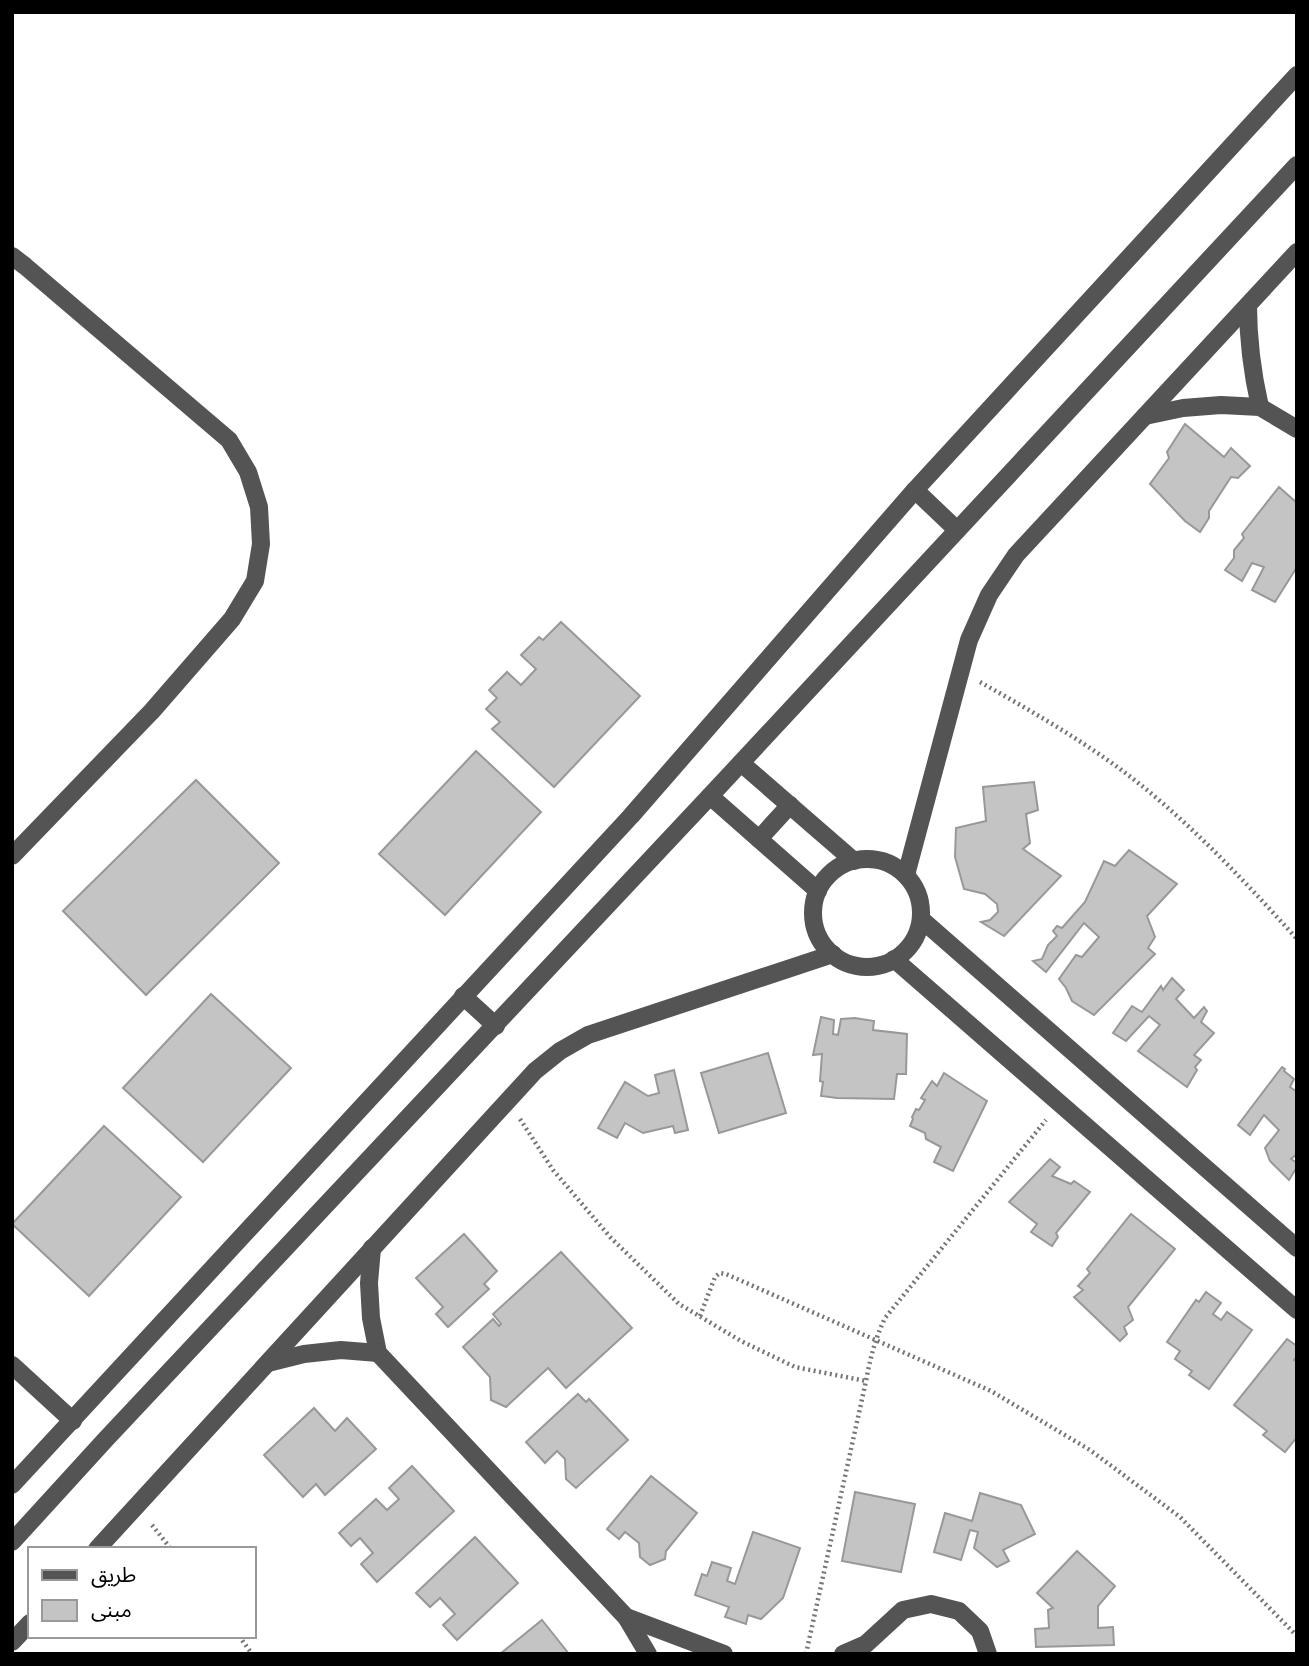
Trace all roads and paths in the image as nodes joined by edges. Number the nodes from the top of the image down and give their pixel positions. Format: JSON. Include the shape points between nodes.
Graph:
{"nodes":[{"id":1,"x":1297,"y":75,"type":"edge"},
{"id":2,"x":1297,"y":165,"type":"edge"},
{"id":3,"x":1297,"y":252,"type":"edge"},
{"id":4,"x":12,"y":256,"type":"edge"},
{"id":5,"x":1248,"y":305,"type":"junction"},
{"id":6,"x":1260,"y":407,"type":"junction"},
{"id":7,"x":1145,"y":416,"type":"junction"},
{"id":8,"x":1297,"y":429,"type":"edge"},
{"id":9,"x":915,"y":490,"type":"junction"},
{"id":10,"x":957,"y":530,"type":"junction"},
{"id":11,"x":961,"y":671,"type":"junction"},
{"id":12,"x":741,"y":763,"type":"junction"},
{"id":13,"x":710,"y":796,"type":"junction"},
{"id":14,"x":790,"y":805,"type":"junction"},
{"id":15,"x":758,"y":839,"type":"junction"},
{"id":16,"x":12,"y":856,"type":"edge"},
{"id":17,"x":854,"y":861,"type":"junction"},
{"id":18,"x":906,"y":875,"type":"junction"},
{"id":19,"x":818,"y":891,"type":"junction"},
{"id":20,"x":920,"y":919,"type":"junction"},
{"id":21,"x":1297,"y":939,"type":"edge"},
{"id":22,"x":833,"y":954,"type":"junction"},
{"id":23,"x":894,"y":959,"type":"junction"},
{"id":24,"x":463,"y":996,"type":"junction"},
{"id":25,"x":496,"y":1026,"type":"junction"},
{"id":26,"x":508,"y":1101,"type":"junction"},
{"id":27,"x":1060,"y":1103,"type":"junction"},
{"id":28,"x":372,"y":1248,"type":"junction"},
{"id":29,"x":1297,"y":1248,"type":"edge"},
{"id":30,"x":1297,"y":1310,"type":"edge"},
{"id":31,"x":701,"y":1317,"type":"junction"},
{"id":32,"x":875,"y":1341,"type":"junction"},
{"id":33,"x":379,"y":1353,"type":"junction"},
{"id":34,"x":267,"y":1363,"type":"junction"},
{"id":35,"x":12,"y":1365,"type":"edge"},
{"id":36,"x":866,"y":1381,"type":"junction"},
{"id":37,"x":73,"y":1420,"type":"junction"},
{"id":38,"x":12,"y":1485,"type":"edge"},
{"id":39,"x":136,"y":1506,"type":"junction"},
{"id":40,"x":12,"y":1542,"type":"edge"},
{"id":41,"x":99,"y":1547,"type":"edge"},
{"id":42,"x":169,"y":1547,"type":"edge"},
{"id":43,"x":626,"y":1617,"type":"junction"},
{"id":44,"x":28,"y":1625,"type":"edge"},
{"id":45,"x":1297,"y":1636,"type":"edge"},
{"id":46,"x":240,"y":1638,"type":"edge"},
{"id":47,"x":12,"y":1642,"type":"edge"},
{"id":48,"x":252,"y":1654,"type":"edge"},
{"id":49,"x":648,"y":1654,"type":"edge"},
{"id":50,"x":724,"y":1654,"type":"edge"},
{"id":51,"x":806,"y":1654,"type":"edge"},
{"id":52,"x":843,"y":1654,"type":"edge"},
{"id":53,"x":988,"y":1654,"type":"edge"}],
"edges":[{"from":1,"to":9,"type":"street"},
{"from":2,"to":10,"type":"street"},
{"from":3,"to":5,"type":"street"},
{"from":4,"to":16,"type":"street","via":[[229,440],[248,472],[259,507],[261,544],[255,580],[232,619],[152,711]]},
{"from":5,"to":6,"type":"street","via":[[1252,373]]},
{"from":5,"to":7,"type":"street"},
{"from":6,"to":7,"type":"street","via":[[1221,405]]},
{"from":6,"to":8,"type":"street"},
{"from":7,"to":11,"type":"street","via":[[1016,555],[989,595]]},
{"from":9,"to":10,"type":"street"},
{"from":9,"to":24,"type":"street","via":[[631,816]]},
{"from":10,"to":12,"type":"street"},
{"from":11,"to":18,"type":"street"},
{"from":11,"to":21,"type":"path","via":[[1116,766],[1186,824]]},
{"from":12,"to":13,"type":"street"},
{"from":12,"to":14,"type":"street"},
{"from":13,"to":15,"type":"street"},
{"from":13,"to":25,"type":"street"},
{"from":14,"to":15,"type":"street"},
{"from":14,"to":17,"type":"street"},
{"from":15,"to":19,"type":"street"},
{"from":17,"to":18,"type":"street","via":[[882,861]]},
{"from":17,"to":19,"type":"street","via":[[832,871]]},
{"from":18,"to":20,"type":"street","via":[[918,896]]},
{"from":19,"to":22,"type":"street","via":[[814,925]]},
{"from":20,"to":23,"type":"street","via":[[912,942]]},
{"from":20,"to":29,"type":"street"},
{"from":22,"to":23,"type":"street","via":[[856,965]]},
{"from":22,"to":26,"type":"street","via":[[588,1035],[535,1071]]},
{"from":23,"to":27,"type":"street"},
{"from":24,"to":25,"type":"street"},
{"from":24,"to":37,"type":"street"},
{"from":25,"to":40,"type":"street"},
{"from":26,"to":28,"type":"street"},
{"from":26,"to":31,"type":"path","via":[[553,1170],[611,1238],[679,1304]]},
{"from":27,"to":30,"type":"street"},
{"from":27,"to":32,"type":"path","via":[[885,1318]]},
{"from":28,"to":33,"type":"street","via":[[371,1318]]},
{"from":28,"to":34,"type":"street"},
{"from":31,"to":32,"type":"path","via":[[715,1277],[723,1273]]},
{"from":31,"to":36,"type":"path","via":[[795,1367]]},
{"from":32,"to":36,"type":"path"},
{"from":32,"to":45,"type":"path","via":[[990,1391],[1090,1450],[1180,1517]]},
{"from":33,"to":34,"type":"street","via":[[341,1350]]},
{"from":33,"to":43,"type":"street"},
{"from":34,"to":39,"type":"street"},
{"from":35,"to":37,"type":"street"},
{"from":36,"to":51,"type":"path"},
{"from":37,"to":38,"type":"street"},
{"from":39,"to":41,"type":"street"},
{"from":39,"to":42,"type":"path"},
{"from":43,"to":49,"type":"street"},
{"from":43,"to":50,"type":"street"},
{"from":44,"to":47,"type":"street"},
{"from":46,"to":48,"type":"path"},
{"from":52,"to":53,"type":"street","via":[[866,1644],[903,1610],[931,1604],[959,1611],[980,1631]]}]}
